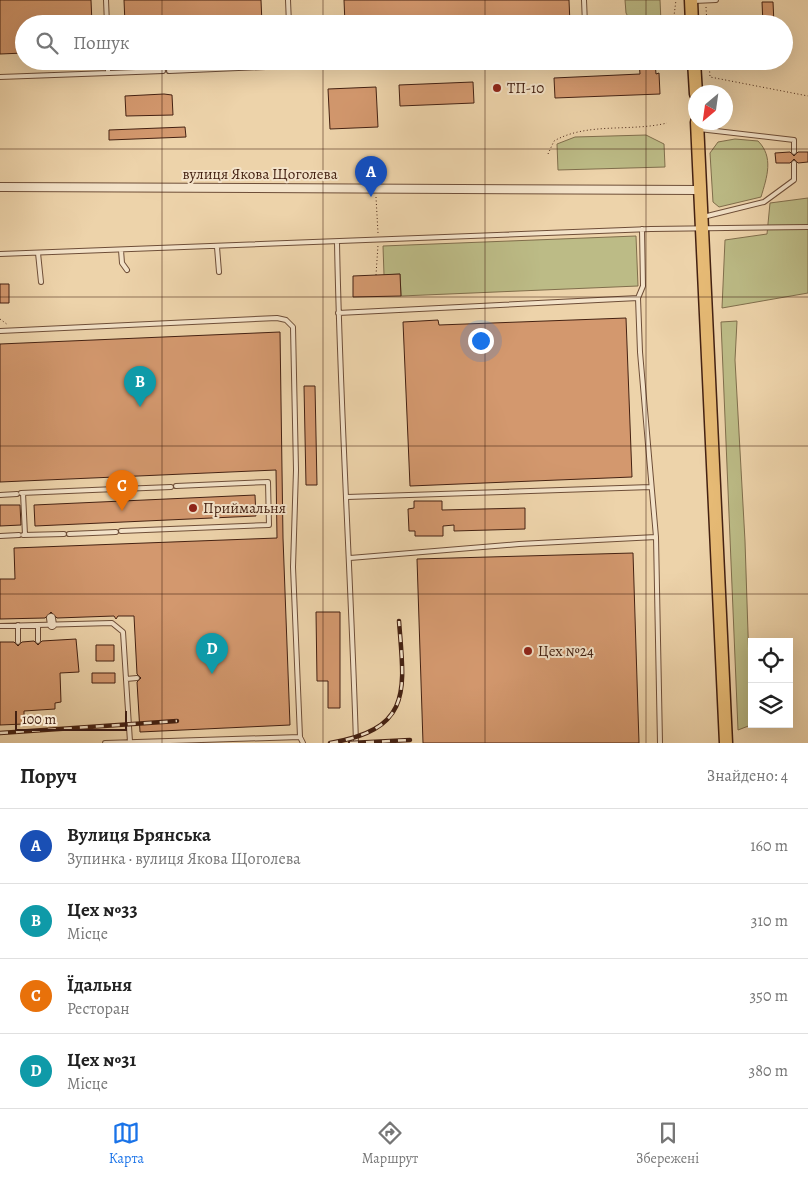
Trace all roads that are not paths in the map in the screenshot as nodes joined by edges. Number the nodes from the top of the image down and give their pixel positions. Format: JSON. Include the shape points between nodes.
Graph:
{"nodes":[{"id":1,"x":106,"y":0,"type":"edge"},
{"id":2,"x":288,"y":0,"type":"edge"},
{"id":3,"x":584,"y":0,"type":"edge"},
{"id":4,"x":716,"y":0,"type":"edge"},
{"id":5,"x":691,"y":1,"type":"edge"},
{"id":6,"x":706,"y":1,"type":"edge"},
{"id":7,"x":106,"y":15,"type":"edge"},
{"id":8,"x":289,"y":15,"type":"edge"},
{"id":9,"x":585,"y":15,"type":"edge"},
{"id":10,"x":692,"y":15,"type":"edge"},
{"id":11,"x":695,"y":70,"type":"edge"},
{"id":12,"x":163,"y":71,"type":"dead end"},
{"id":13,"x":108,"y":73,"type":"joint"},
{"id":14,"x":0,"y":77,"type":"edge"},
{"id":15,"x":695,"y":85,"type":"edge"},
{"id":16,"x":697,"y":130,"type":"edge"},
{"id":17,"x":725,"y":130,"type":"edge"},
{"id":18,"x":794,"y":152,"type":"dead end"},
{"id":19,"x":794,"y":163,"type":"dead end"},
{"id":20,"x":3,"y":187,"type":"edge"},
{"id":21,"x":700,"y":190,"type":"junction"},
{"id":22,"x":0,"y":193,"type":"edge"},
{"id":23,"x":701,"y":224,"type":"junction"},
{"id":24,"x":808,"y":227,"type":"edge"},
{"id":25,"x":642,"y":229,"type":"junction"},
{"id":26,"x":337,"y":242,"type":"junction"},
{"id":27,"x":217,"y":246,"type":"junction"},
{"id":28,"x":121,"y":250,"type":"junction"},
{"id":29,"x":38,"y":253,"type":"junction"},
{"id":30,"x":0,"y":254,"type":"edge"},
{"id":31,"x":127,"y":270,"type":"dead end"},
{"id":32,"x":219,"y":272,"type":"dead end"},
{"id":33,"x":41,"y":282,"type":"dead end"},
{"id":34,"x":638,"y":298,"type":"junction"},
{"id":35,"x":338,"y":313,"type":"junction"},
{"id":36,"x":0,"y":331,"type":"edge"},
{"id":37,"x":652,"y":487,"type":"junction"},
{"id":38,"x":21,"y":494,"type":"junction"},
{"id":39,"x":0,"y":495,"type":"edge"},
{"id":40,"x":346,"y":497,"type":"junction"},
{"id":41,"x":22,"y":535,"type":"junction"},
{"id":42,"x":0,"y":536,"type":"edge"},
{"id":43,"x":656,"y":537,"type":"junction"},
{"id":44,"x":350,"y":558,"type":"junction"},
{"id":45,"x":18,"y":625,"type":"junction"},
{"id":46,"x":38,"y":625,"type":"junction"},
{"id":47,"x":0,"y":626,"type":"edge"},
{"id":48,"x":38,"y":641,"type":"dead end"},
{"id":49,"x":18,"y":642,"type":"dead end"},
{"id":50,"x":137,"y":678,"type":"dead end"},
{"id":51,"x":126,"y":679,"type":"junction"},
{"id":52,"x":300,"y":737,"type":"junction"},
{"id":53,"x":130,"y":742,"type":"edge"},
{"id":54,"x":105,"y":743,"type":"edge"},
{"id":55,"x":303,"y":743,"type":"edge"},
{"id":56,"x":356,"y":743,"type":"edge"},
{"id":57,"x":660,"y":743,"type":"edge"},
{"id":58,"x":726,"y":743,"type":"edge"}],
"edges":[{"from":1,"to":7,"type":"lane"},
{"from":2,"to":8,"type":"lane"},
{"from":3,"to":9,"type":"lane"},
{"from":4,"to":6,"type":"lane"},
{"from":5,"to":6,"type":"lane"},
{"from":5,"to":10,"type":"main road"},
{"from":11,"to":15,"type":"main road"},
{"from":12,"to":13,"type":"lane"},
{"from":13,"to":14,"type":"lane"},
{"from":16,"to":21,"type":"main road"},
{"from":17,"to":18,"type":"lane","via":[[794,140]]},
{"from":19,"to":23,"type":"lane","via":[[794,180],[764,202]]},
{"from":20,"to":21,"type":"street","name":"вулиця Якова Щоголева"},
{"from":20,"to":22,"type":"street"},
{"from":21,"to":23,"type":"main road"},
{"from":23,"to":24,"type":"lane"},
{"from":23,"to":25,"type":"lane"},
{"from":23,"to":58,"type":"main road"},
{"from":25,"to":26,"type":"lane"},
{"from":25,"to":34,"type":"lane","via":[[643,286]]},
{"from":26,"to":27,"type":"lane"},
{"from":26,"to":35,"type":"lane"},
{"from":27,"to":28,"type":"lane"},
{"from":27,"to":32,"type":"lane"},
{"from":28,"to":29,"type":"lane"},
{"from":28,"to":31,"type":"lane","via":[[122,263]]},
{"from":29,"to":30,"type":"lane"},
{"from":29,"to":33,"type":"lane"},
{"from":34,"to":35,"type":"lane"},
{"from":34,"to":37,"type":"lane"},
{"from":35,"to":40,"type":"lane"},
{"from":36,"to":52,"type":"lane","via":[[277,318],[286,320],[293,327],[294,568]]},
{"from":37,"to":40,"type":"lane"},
{"from":37,"to":43,"type":"lane"},
{"from":38,"to":39,"type":"lane"},
{"from":38,"to":41,"type":"lane"},
{"from":38,"to":41,"type":"lane","via":[[268,482],[269,525]]},
{"from":40,"to":44,"type":"lane"},
{"from":41,"to":42,"type":"lane"},
{"from":43,"to":44,"type":"lane"},
{"from":43,"to":57,"type":"lane"},
{"from":44,"to":56,"type":"lane"},
{"from":45,"to":46,"type":"lane"},
{"from":45,"to":47,"type":"lane"},
{"from":45,"to":49,"type":"lane"},
{"from":46,"to":48,"type":"lane"},
{"from":46,"to":51,"type":"lane","via":[[52,621],[112,623],[123,632]]},
{"from":50,"to":51,"type":"lane"},
{"from":51,"to":53,"type":"lane"},
{"from":52,"to":53,"type":"lane"},
{"from":52,"to":55,"type":"lane"},
{"from":53,"to":54,"type":"lane"}]}
